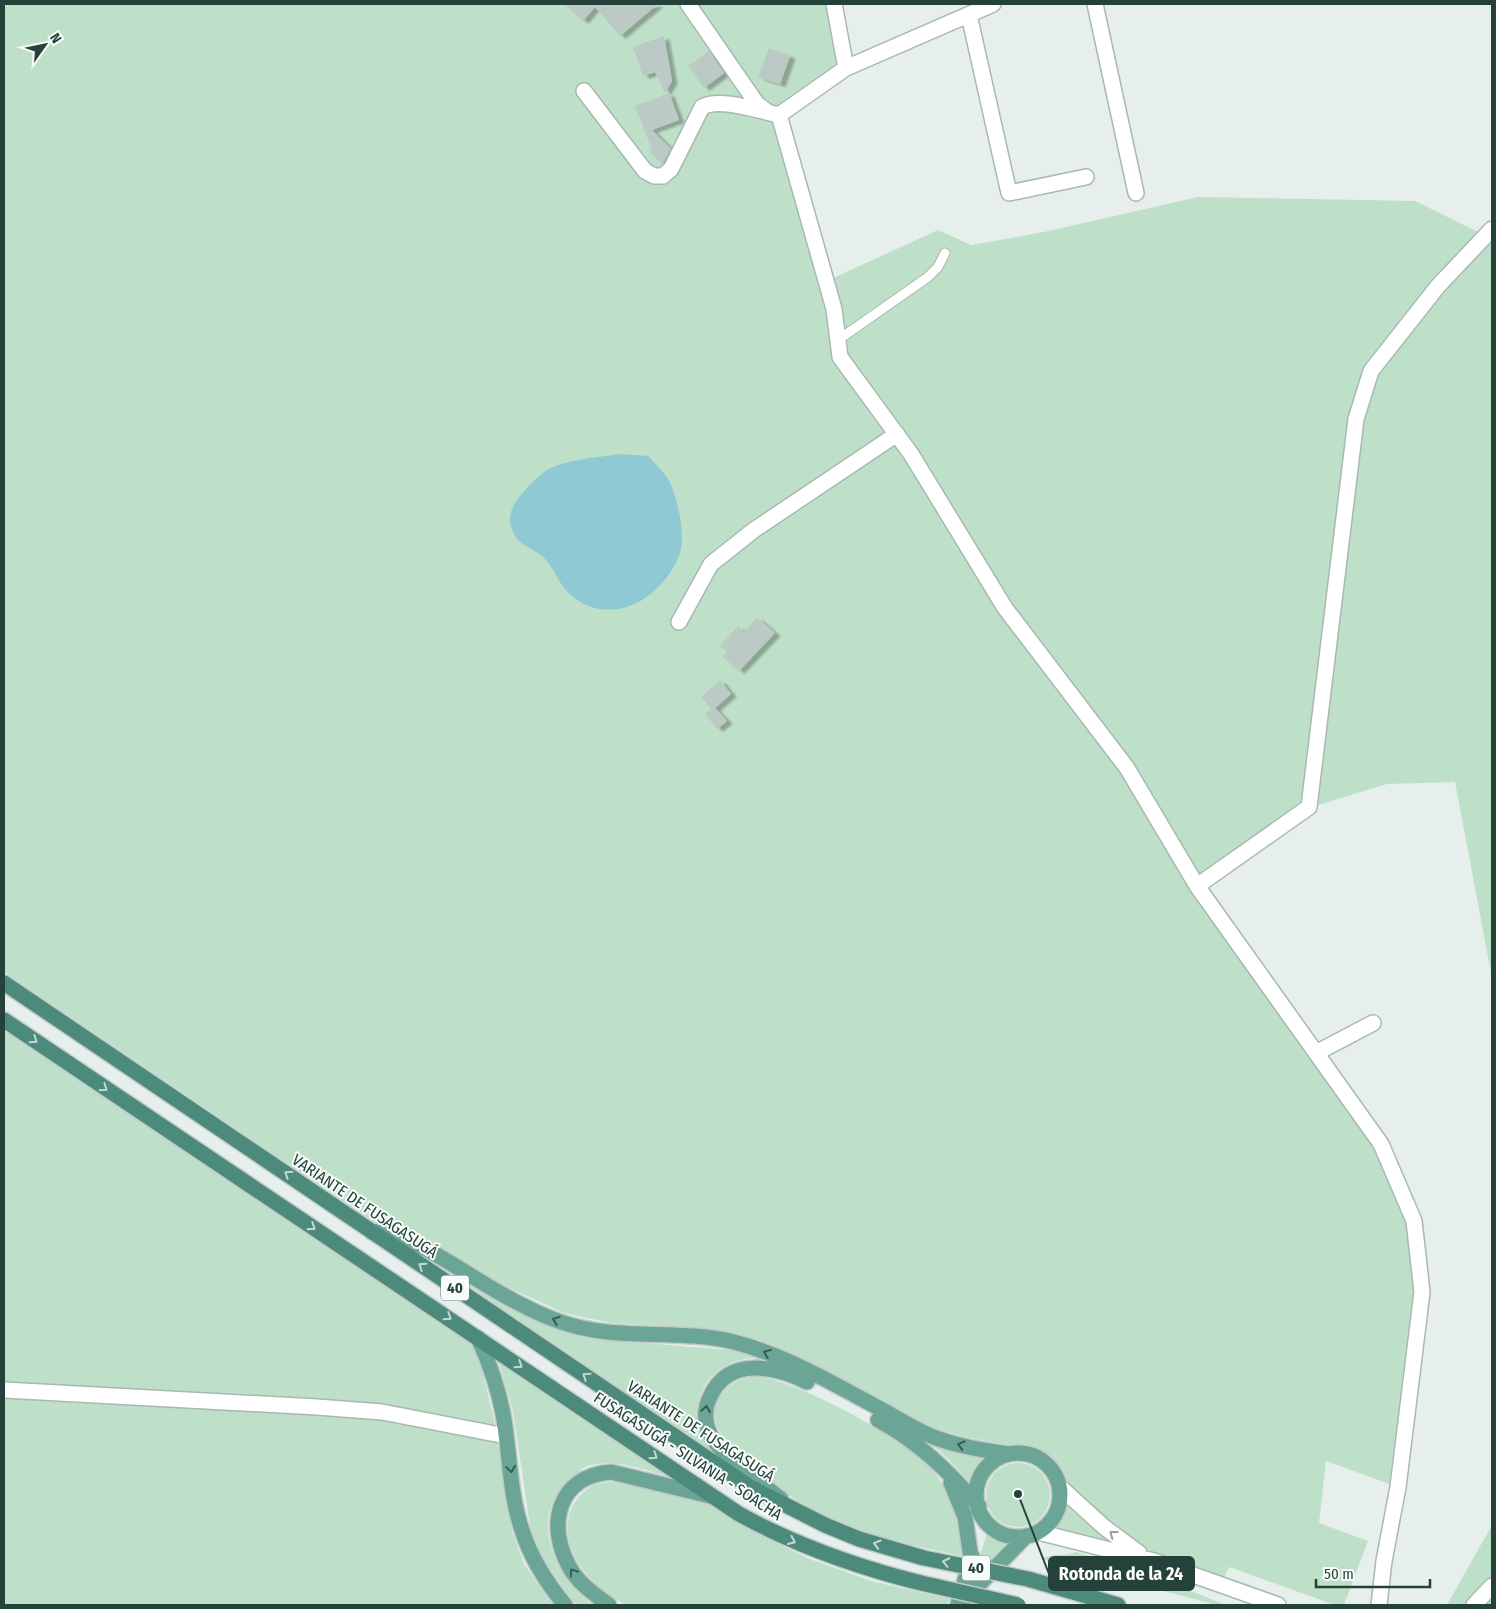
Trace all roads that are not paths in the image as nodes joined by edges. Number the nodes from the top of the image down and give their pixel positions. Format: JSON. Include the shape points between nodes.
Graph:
{"nodes":[{"id":1,"x":688,"y":4,"type":"edge"},
{"id":2,"x":834,"y":4,"type":"edge"},
{"id":3,"x":993,"y":4,"type":"edge"},
{"id":4,"x":1095,"y":4,"type":"edge"},
{"id":5,"x":969,"y":15,"type":"junction"},
{"id":6,"x":846,"y":68,"type":"junction"},
{"id":7,"x":584,"y":90,"type":"dead end"},
{"id":8,"x":779,"y":115,"type":"junction"},
{"id":9,"x":1086,"y":177,"type":"dead end"},
{"id":10,"x":1136,"y":193,"type":"dead end"},
{"id":11,"x":1492,"y":230,"type":"edge"},
{"id":12,"x":945,"y":253,"type":"dead end"},
{"id":13,"x":838,"y":340,"type":"junction"},
{"id":14,"x":897,"y":434,"type":"junction"},
{"id":15,"x":679,"y":622,"type":"dead end"},
{"id":16,"x":1197,"y":886,"type":"junction"},
{"id":17,"x":4,"y":983,"type":"edge"},
{"id":18,"x":4,"y":1020,"type":"edge"},
{"id":19,"x":1373,"y":1023,"type":"dead end"},
{"id":20,"x":1316,"y":1054,"type":"junction"},
{"id":21,"x":372,"y":1232,"type":"junction"},
{"id":22,"x":478,"y":1338,"type":"junction"},
{"id":23,"x":4,"y":1390,"type":"edge"},
{"id":24,"x":506,"y":1436,"type":"junction"},
{"id":25,"x":1009,"y":1454,"type":"junction"},
{"id":26,"x":942,"y":1466,"type":"junction"},
{"id":27,"x":1059,"y":1486,"type":"junction"},
{"id":28,"x":714,"y":1497,"type":"junction"},
{"id":29,"x":791,"y":1508,"type":"junction"},
{"id":30,"x":981,"y":1511,"type":"junction"},
{"id":31,"x":1032,"y":1534,"type":"junction"},
{"id":32,"x":1154,"y":1561,"type":"junction"},
{"id":33,"x":970,"y":1563,"type":"junction"},
{"id":34,"x":1492,"y":1586,"type":"edge"},
{"id":35,"x":565,"y":1605,"type":"edge"},
{"id":36,"x":609,"y":1605,"type":"edge"},
{"id":37,"x":958,"y":1605,"type":"edge"},
{"id":38,"x":1018,"y":1605,"type":"edge"},
{"id":39,"x":1118,"y":1605,"type":"edge"},
{"id":40,"x":1278,"y":1605,"type":"edge"},
{"id":41,"x":1379,"y":1605,"type":"edge"},
{"id":42,"x":1474,"y":1605,"type":"edge"}],
"edges":[{"from":1,"to":8,"type":"street","via":[[757,104]]},
{"from":2,"to":6,"type":"street"},
{"from":3,"to":5,"type":"street"},
{"from":4,"to":10,"type":"street"},
{"from":5,"to":6,"type":"street"},
{"from":5,"to":9,"type":"street","via":[[1009,193]]},
{"from":6,"to":8,"type":"street"},
{"from":7,"to":8,"type":"street","via":[[633,158],[654,176],[663,176],[670,169],[699,114],[708,104],[720,103]]},
{"from":8,"to":13,"type":"street","via":[[834,309]]},
{"from":11,"to":16,"type":"street","via":[[1438,286],[1371,371],[1356,419],[1309,807]]},
{"from":12,"to":13,"type":"lane","via":[[928,277]]},
{"from":13,"to":14,"type":"street","via":[[840,357]]},
{"from":14,"to":15,"type":"street","via":[[754,530],[711,564]]},
{"from":14,"to":16,"type":"street","via":[[1005,608],[1127,768]]},
{"from":16,"to":20,"type":"street"},
{"from":21,"to":17,"type":"highway","name":"VARIANTE DE FUSAGASUGÁ","number":"40","one_way":true},
{"from":18,"to":22,"type":"highway","number":"40","one_way":true},
{"from":19,"to":20,"type":"street"},
{"from":20,"to":41,"type":"street","via":[[1381,1144],[1414,1221],[1422,1292],[1398,1486]]},
{"from":25,"to":21,"type":"main road","number":"40","one_way":true,"via":[[960,1446],[930,1436],[763,1351],[698,1336],[610,1332],[562,1322],[501,1294],[411,1242],[384,1232]]},
{"from":29,"to":21,"type":"highway","name":"VARIANTE DE FUSAGASUGÁ","number":"40","one_way":true,"via":[[708,1460]]},
{"from":22,"to":24,"type":"main road","via":[[490,1365]]},
{"from":22,"to":28,"type":"highway","name":"FUSAGASUGÁ - SILVANIA - SOACHA","number":"40","one_way":true},
{"from":23,"to":24,"type":"street","via":[[372,1412]]},
{"from":24,"to":35,"type":"main road","one_way":true,"via":[[521,1528],[533,1560]]},
{"from":25,"to":27,"type":"main road","number":"40","via":[[1025,1454],[1041,1460],[1054,1474]]},
{"from":25,"to":30,"type":"main road","number":"40","via":[[994,1461],[982,1474],[977,1487]]},
{"from":29,"to":26,"type":"main road","number":"40","one_way":true,"via":[[728,1455],[710,1434],[705,1418],[706,1405],[720,1381],[742,1368],[768,1368],[805,1381],[908,1437]]},
{"from":26,"to":30,"type":"main road","number":"40"},
{"from":26,"to":33,"type":"main road","via":[[960,1501],[968,1531]]},
{"from":27,"to":31,"type":"main road","number":"40","via":[[1056,1513],[1050,1522]]},
{"from":32,"to":27,"type":"street","one_way":true,"via":[[1104,1527]]},
{"from":36,"to":28,"type":"main road","number":"40","one_way":true,"via":[[588,1590],[569,1567],[561,1547],[557,1514],[565,1496],[576,1485],[599,1473],[611,1472]]},
{"from":28,"to":38,"type":"highway","name":"FUSAGASUGÁ - SILVANIA - SOACHA","number":"40","one_way":true,"bridge":true,"via":[[774,1533],[875,1572]]},
{"from":33,"to":29,"type":"highway","name":"VARIANTE DE FUSAGASUGÁ","number":"40","one_way":true,"bridge":true,"via":[[924,1558],[859,1539]]},
{"from":30,"to":31,"type":"main road","number":"40","via":[[994,1528],[1004,1534]]},
{"from":30,"to":33,"type":"main road","number":"40"},
{"from":31,"to":32,"type":"street"},
{"from":31,"to":37,"type":"main road","number":"40"},
{"from":32,"to":40,"type":"street"},
{"from":33,"to":37,"type":"main road","number":"40"},
{"from":33,"to":39,"type":"highway","number":"40","bridge":true},
{"from":34,"to":42,"type":"street"}]}
